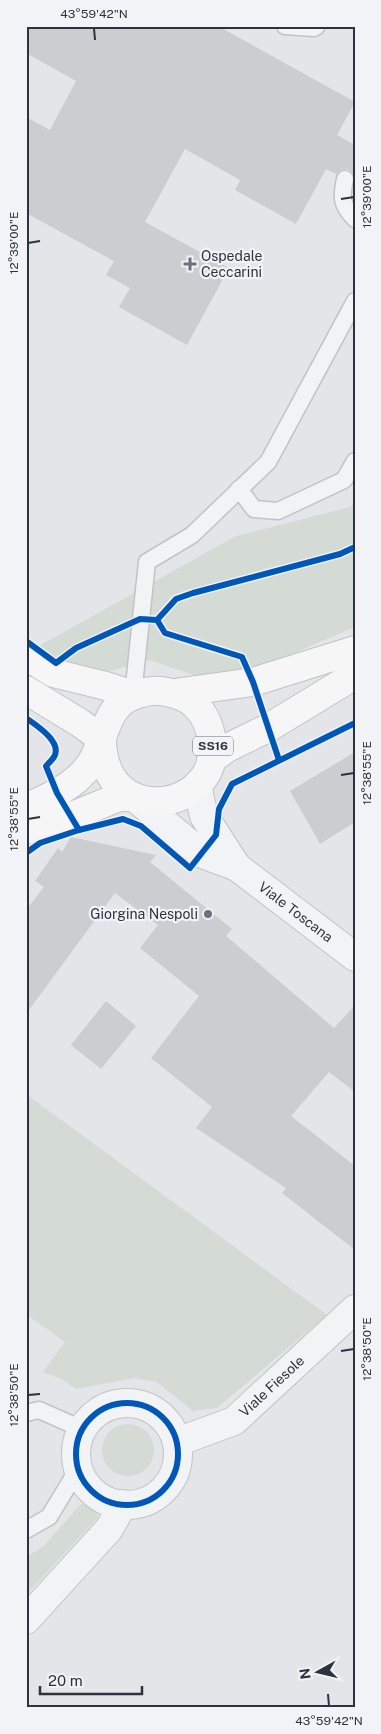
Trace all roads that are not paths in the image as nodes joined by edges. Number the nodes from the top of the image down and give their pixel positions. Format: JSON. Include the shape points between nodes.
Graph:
{"nodes":[{"id":1,"x":285,"y":26,"type":"edge"},
{"id":2,"x":317,"y":26,"type":"edge"},
{"id":3,"x":345,"y":179,"type":"dead end"},
{"id":4,"x":355,"y":219,"type":"edge"},
{"id":5,"x":355,"y":301,"type":"edge"},
{"id":6,"x":355,"y":461,"type":"edge"},
{"id":7,"x":239,"y":489,"type":"junction"},
{"id":8,"x":355,"y":650,"type":"edge"},
{"id":9,"x":26,"y":656,"type":"edge"},
{"id":10,"x":355,"y":675,"type":"edge"},
{"id":11,"x":26,"y":690,"type":"edge"},
{"id":12,"x":174,"y":693,"type":"junction"},
{"id":13,"x":133,"y":695,"type":"junction"},
{"id":14,"x":102,"y":739,"type":"junction"},
{"id":15,"x":211,"y":760,"type":"junction"},
{"id":16,"x":198,"y":784,"type":"junction"},
{"id":17,"x":134,"y":797,"type":"junction"},
{"id":18,"x":26,"y":808,"type":"edge"},
{"id":19,"x":26,"y":830,"type":"edge"},
{"id":20,"x":237,"y":867,"type":"junction"},
{"id":21,"x":355,"y":957,"type":"edge"},
{"id":22,"x":355,"y":1309,"type":"edge"},
{"id":23,"x":26,"y":1413,"type":"edge"},
{"id":24,"x":82,"y":1429,"type":"junction"},
{"id":25,"x":177,"y":1442,"type":"junction"},
{"id":26,"x":78,"y":1469,"type":"junction"},
{"id":27,"x":123,"y":1504,"type":"junction"},
{"id":28,"x":26,"y":1530,"type":"edge"},
{"id":29,"x":26,"y":1620,"type":"edge"}],
"edges":[{"from":1,"to":2,"type":"lane"},
{"from":3,"to":4,"type":"lane","via":[[341,195],[346,210]]},
{"from":5,"to":7,"type":"lane","via":[[268,462]]},
{"from":6,"to":7,"type":"lane","via":[[344,480],[278,511],[254,508]]},
{"from":7,"to":13,"type":"lane","via":[[192,535],[147,562]]},
{"from":8,"to":12,"type":"main road","number":"SS16","via":[[253,682]]},
{"from":9,"to":13,"type":"main road","via":[[53,673]]},
{"from":10,"to":15,"type":"main road","number":"SS16"},
{"from":11,"to":14,"type":"main road"},
{"from":12,"to":13,"type":"main road","number":"SS16","via":[[153,690]]},
{"from":12,"to":15,"type":"main road","number":"SS16","via":[[187,698],[206,719],[212,738]]},
{"from":13,"to":14,"type":"main road","number":"SS16","via":[[112,713]]},
{"from":14,"to":17,"type":"main road","number":"SS16","via":[[102,754],[109,773],[122,789]]},
{"from":14,"to":18,"type":"main road","number":"SS16","via":[[85,772],[57,793]]},
{"from":15,"to":16,"type":"main road","number":"SS16"},
{"from":16,"to":17,"type":"main road","number":"SS16","via":[[175,799],[161,802]]},
{"from":16,"to":20,"type":"street","name":"Viale Toscana","via":[[204,816]]},
{"from":17,"to":19,"type":"main road","number":"SS16","via":[[119,797]]},
{"from":17,"to":20,"type":"street","name":"Viale Toscana","via":[[202,854]]},
{"from":20,"to":21,"type":"street","name":"Viale Toscana"},
{"from":22,"to":25,"type":"street","name":"Viale Fiesole","via":[[234,1421]]},
{"from":23,"to":24,"type":"lane","via":[[39,1410]]},
{"from":24,"to":25,"type":"street","via":[[93,1415],[108,1406],[125,1402],[143,1405],[158,1413],[170,1426]]},
{"from":24,"to":26,"type":"street","via":[[77,1442]]},
{"from":25,"to":27,"type":"street","via":[[174,1474],[165,1487],[154,1497],[139,1503]]},
{"from":26,"to":27,"type":"street","via":[[95,1493],[108,1501]]},
{"from":26,"to":28,"type":"lane","via":[[49,1517]]},
{"from":27,"to":29,"type":"street","via":[[108,1529]]}]}
